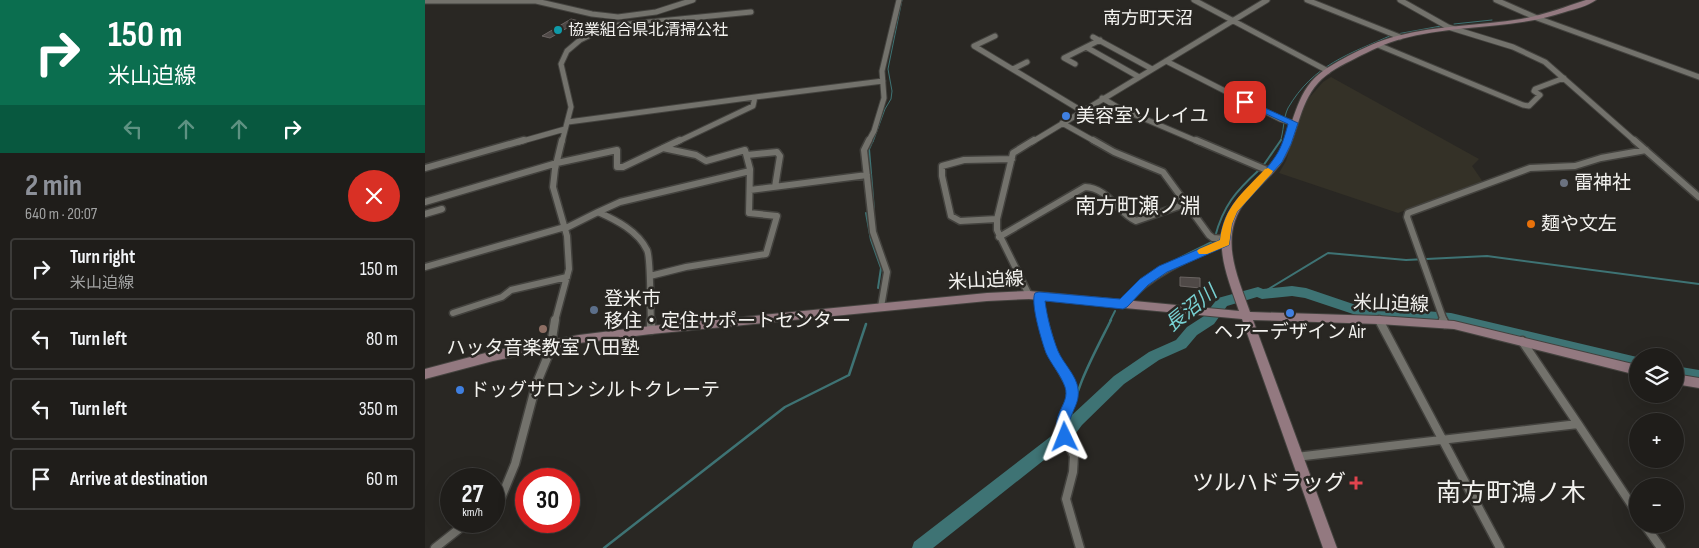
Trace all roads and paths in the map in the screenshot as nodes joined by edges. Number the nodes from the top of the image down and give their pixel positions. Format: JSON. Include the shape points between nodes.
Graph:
{"nodes":[{"id":1,"x":693,"y":0,"type":"edge"},
{"id":2,"x":899,"y":0,"type":"edge"},
{"id":3,"x":1194,"y":0,"type":"edge"},
{"id":4,"x":1267,"y":0,"type":"edge"},
{"id":5,"x":1307,"y":0,"type":"edge"},
{"id":6,"x":1400,"y":0,"type":"edge"},
{"id":7,"x":1496,"y":0,"type":"edge"},
{"id":8,"x":1593,"y":0,"type":"edge"},
{"id":9,"x":425,"y":1,"type":"edge"},
{"id":10,"x":669,"y":9,"type":"junction"},
{"id":11,"x":751,"y":12,"type":"dead end"},
{"id":12,"x":589,"y":13,"type":"junction"},
{"id":13,"x":1537,"y":18,"type":"junction"},
{"id":14,"x":1232,"y":21,"type":"junction"},
{"id":15,"x":617,"y":22,"type":"junction"},
{"id":16,"x":612,"y":26,"type":"junction"},
{"id":17,"x":1456,"y":28,"type":"junction"},
{"id":18,"x":1396,"y":35,"type":"junction"},
{"id":19,"x":995,"y":36,"type":"dead end"},
{"id":20,"x":1093,"y":37,"type":"dead end"},
{"id":21,"x":1100,"y":40,"type":"junction"},
{"id":22,"x":1377,"y":45,"type":"junction"},
{"id":23,"x":1086,"y":47,"type":"junction"},
{"id":24,"x":1166,"y":60,"type":"junction"},
{"id":25,"x":1027,"y":62,"type":"dead end"},
{"id":26,"x":1075,"y":64,"type":"dead end"},
{"id":27,"x":1153,"y":68,"type":"junction"},
{"id":28,"x":1013,"y":69,"type":"junction"},
{"id":29,"x":1324,"y":69,"type":"junction"},
{"id":30,"x":1139,"y":77,"type":"junction"},
{"id":31,"x":1699,"y":77,"type":"edge"},
{"id":32,"x":1564,"y":78,"type":"junction"},
{"id":33,"x":883,"y":80,"type":"junction"},
{"id":34,"x":755,"y":98,"type":"junction"},
{"id":35,"x":1103,"y":98,"type":"junction"},
{"id":36,"x":1082,"y":111,"type":"junction"},
{"id":37,"x":1288,"y":121,"type":"junction"},
{"id":38,"x":1062,"y":123,"type":"junction"},
{"id":39,"x":567,"y":126,"type":"junction"},
{"id":40,"x":663,"y":148,"type":"junction"},
{"id":41,"x":1646,"y":150,"type":"junction"},
{"id":42,"x":747,"y":155,"type":"junction"},
{"id":43,"x":1012,"y":159,"type":"junction"},
{"id":44,"x":557,"y":163,"type":"junction"},
{"id":45,"x":425,"y":168,"type":"edge"},
{"id":46,"x":1264,"y":169,"type":"junction"},
{"id":47,"x":750,"y":171,"type":"junction"},
{"id":48,"x":867,"y":175,"type":"junction"},
{"id":49,"x":775,"y":187,"type":"junction"},
{"id":50,"x":750,"y":190,"type":"junction"},
{"id":51,"x":1698,"y":194,"type":"edge"},
{"id":52,"x":425,"y":202,"type":"edge"},
{"id":53,"x":1188,"y":203,"type":"junction"},
{"id":54,"x":442,"y":208,"type":"dead end"},
{"id":55,"x":599,"y":212,"type":"junction"},
{"id":56,"x":425,"y":214,"type":"edge"},
{"id":57,"x":997,"y":219,"type":"junction"},
{"id":58,"x":566,"y":227,"type":"junction"},
{"id":59,"x":999,"y":237,"type":"junction"},
{"id":60,"x":1220,"y":239,"type":"junction"},
{"id":61,"x":425,"y":267,"type":"edge"},
{"id":62,"x":650,"y":276,"type":"junction"},
{"id":63,"x":567,"y":277,"type":"junction"},
{"id":64,"x":1034,"y":296,"type":"junction"},
{"id":65,"x":1123,"y":304,"type":"junction"},
{"id":66,"x":879,"y":307,"type":"junction"},
{"id":67,"x":453,"y":313,"type":"dead end"},
{"id":68,"x":1247,"y":316,"type":"junction"},
{"id":69,"x":1379,"y":320,"type":"junction"},
{"id":70,"x":1444,"y":320,"type":"junction"},
{"id":71,"x":651,"y":330,"type":"junction"},
{"id":72,"x":1522,"y":341,"type":"junction"},
{"id":73,"x":550,"y":344,"type":"junction"},
{"id":74,"x":1629,"y":368,"type":"edge"},
{"id":75,"x":425,"y":374,"type":"edge"},
{"id":76,"x":1684,"y":380,"type":"edge"},
{"id":77,"x":1699,"y":382,"type":"edge"},
{"id":78,"x":1578,"y":424,"type":"junction"},
{"id":79,"x":1441,"y":440,"type":"junction"},
{"id":80,"x":1296,"y":457,"type":"junction"},
{"id":81,"x":505,"y":488,"type":"edge"},
{"id":82,"x":1629,"y":501,"type":"edge"},
{"id":83,"x":454,"y":533,"type":"edge"},
{"id":84,"x":1651,"y":533,"type":"edge"},
{"id":85,"x":435,"y":548,"type":"edge"},
{"id":86,"x":1080,"y":548,"type":"edge"},
{"id":87,"x":1330,"y":548,"type":"edge"},
{"id":88,"x":1500,"y":548,"type":"edge"},
{"id":89,"x":1661,"y":548,"type":"edge"}],
"edges":[{"from":1,"to":10,"type":"street"},
{"from":2,"to":33,"type":"street","via":[[882,71]]},
{"from":3,"to":14,"type":"street"},
{"from":4,"to":14,"type":"street"},
{"from":5,"to":18,"type":"street"},
{"from":6,"to":17,"type":"street","via":[[1448,27]]},
{"from":7,"to":13,"type":"street"},
{"from":8,"to":13,"type":"street"},
{"from":9,"to":12,"type":"street","via":[[537,1]]},
{"from":10,"to":12,"type":"street","via":[[627,16]]},
{"from":10,"to":15,"type":"street"},
{"from":11,"to":16,"type":"street"},
{"from":12,"to":15,"type":"street"},
{"from":13,"to":17,"type":"street"},
{"from":13,"to":31,"type":"street"},
{"from":14,"to":24,"type":"street"},
{"from":14,"to":29,"type":"street"},
{"from":15,"to":16,"type":"street"},
{"from":16,"to":39,"type":"street","via":[[590,34],[562,57],[571,107]]},
{"from":17,"to":18,"type":"street"},
{"from":17,"to":32,"type":"street","via":[[1535,57]]},
{"from":18,"to":22,"type":"street"},
{"from":19,"to":28,"type":"street","via":[[974,46]]},
{"from":20,"to":21,"type":"street"},
{"from":21,"to":23,"type":"street"},
{"from":21,"to":27,"type":"street"},
{"from":22,"to":29,"type":"street"},
{"from":22,"to":32,"type":"street","via":[[1523,105],[1529,106],[1540,95],[1535,89]]},
{"from":23,"to":26,"type":"street","via":[[1064,58]]},
{"from":23,"to":30,"type":"street"},
{"from":24,"to":27,"type":"street"},
{"from":24,"to":37,"type":"street"},
{"from":25,"to":28,"type":"street"},
{"from":27,"to":30,"type":"street"},
{"from":28,"to":36,"type":"street"},
{"from":29,"to":37,"type":"street"},
{"from":30,"to":35,"type":"street"},
{"from":32,"to":41,"type":"street"},
{"from":33,"to":34,"type":"street"},
{"from":33,"to":48,"type":"street","via":[[883,105],[864,150]]},
{"from":34,"to":39,"type":"street"},
{"from":34,"to":40,"type":"street","via":[[753,106]]},
{"from":35,"to":36,"type":"street"},
{"from":35,"to":46,"type":"street","via":[[1119,108]]},
{"from":36,"to":38,"type":"street"},
{"from":37,"to":46,"type":"street","via":[[1282,153]]},
{"from":38,"to":43,"type":"street","via":[[1013,153]]},
{"from":38,"to":53,"type":"street","via":[[1114,152],[1163,172]]},
{"from":39,"to":44,"type":"street"},
{"from":39,"to":45,"type":"street"},
{"from":40,"to":42,"type":"street","via":[[696,155],[706,161],[745,150]]},
{"from":40,"to":44,"type":"street","via":[[623,167],[617,167],[617,150]]},
{"from":41,"to":51,"type":"street"},
{"from":41,"to":70,"type":"street","via":[[1575,166],[1530,168],[1408,213]]},
{"from":42,"to":47,"type":"street"},
{"from":42,"to":49,"type":"street","via":[[777,152],[780,156]]},
{"from":43,"to":57,"type":"street"},
{"from":43,"to":57,"type":"street","via":[[954,161],[942,166],[951,216],[960,220]]},
{"from":44,"to":52,"type":"street"},
{"from":44,"to":58,"type":"street","via":[[555,196]]},
{"from":46,"to":60,"type":"street","via":[[1233,211]]},
{"from":47,"to":50,"type":"street"},
{"from":47,"to":55,"type":"street","via":[[620,202]]},
{"from":48,"to":49,"type":"street"},
{"from":48,"to":66,"type":"street","via":[[873,232],[887,272]]},
{"from":49,"to":50,"type":"street"},
{"from":50,"to":62,"type":"street","via":[[749,213],[777,216],[766,254]]},
{"from":53,"to":59,"type":"street","via":[[1136,221],[1100,190],[1085,187]]},
{"from":53,"to":60,"type":"street","via":[[1203,227]]},
{"from":54,"to":56,"type":"street"},
{"from":55,"to":58,"type":"street"},
{"from":55,"to":62,"type":"street","via":[[617,220],[648,251]]},
{"from":57,"to":59,"type":"street"},
{"from":58,"to":61,"type":"street"},
{"from":58,"to":63,"type":"street"},
{"from":59,"to":64,"type":"street"},
{"from":60,"to":65,"type":"street","via":[[1163,269],[1144,282]]},
{"from":60,"to":68,"type":"street"},
{"from":62,"to":71,"type":"street"},
{"from":63,"to":67,"type":"street","via":[[511,290],[502,297]]},
{"from":63,"to":73,"type":"street"},
{"from":64,"to":65,"type":"street","name":"米山迫線"},
{"from":64,"to":66,"type":"street","name":"米山迫線","via":[[987,296]]},
{"from":64,"to":86,"type":"street","via":[[1052,352],[1072,388],[1063,418],[1064,435],[1074,456],[1066,498]]},
{"from":65,"to":68,"type":"street","name":"米山迫線"},
{"from":66,"to":71,"type":"street","name":"米山迫線"},
{"from":68,"to":69,"type":"street","name":"米山迫線"},
{"from":68,"to":80,"type":"street"},
{"from":69,"to":70,"type":"street","name":"米山迫線"},
{"from":69,"to":79,"type":"street"},
{"from":70,"to":72,"type":"street","name":"米山迫線"},
{"from":71,"to":73,"type":"street","name":"米山迫線"},
{"from":72,"to":74,"type":"street","name":"米山迫線"},
{"from":72,"to":78,"type":"street"},
{"from":73,"to":75,"type":"street","name":"米山迫線"},
{"from":73,"to":81,"type":"street"},
{"from":76,"to":77,"type":"street"},
{"from":78,"to":79,"type":"street"},
{"from":78,"to":82,"type":"street"},
{"from":79,"to":80,"type":"street"},
{"from":79,"to":88,"type":"street"},
{"from":80,"to":87,"type":"street"},
{"from":83,"to":85,"type":"street"},
{"from":84,"to":89,"type":"street"}]}
